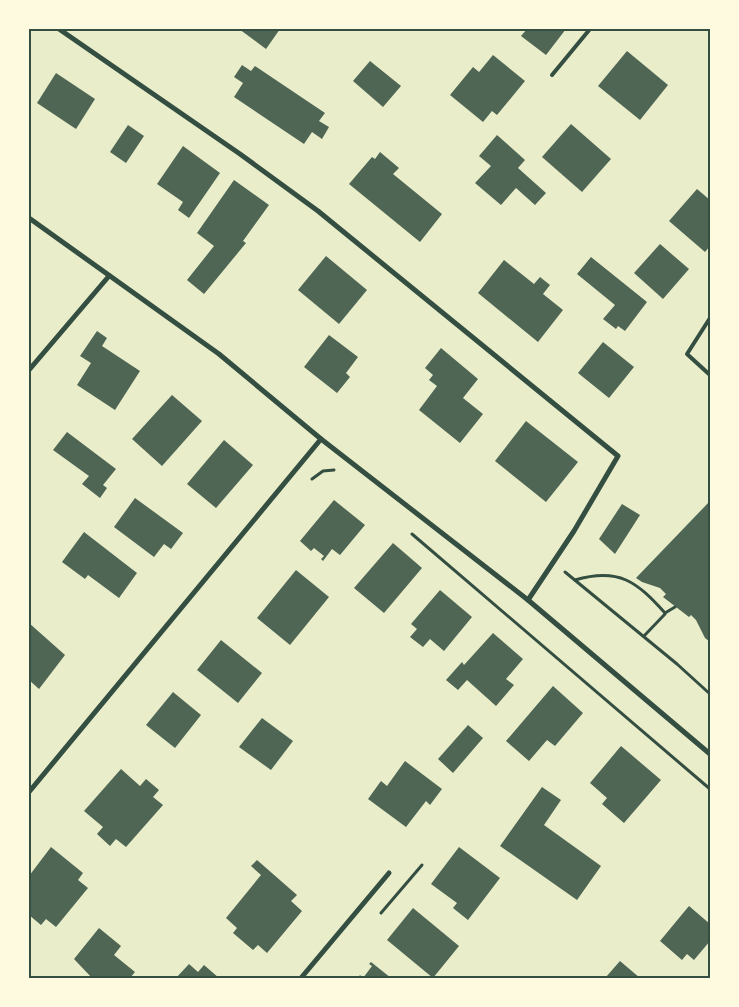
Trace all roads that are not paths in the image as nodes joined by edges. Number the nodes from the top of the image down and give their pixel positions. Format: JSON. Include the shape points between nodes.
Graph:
{"nodes":[{"id":1,"x":59,"y":29,"type":"edge"},
{"id":2,"x":590,"y":29,"type":"edge"},
{"id":3,"x":552,"y":75,"type":"dead end"},
{"id":4,"x":29,"y":218,"type":"edge"},
{"id":5,"x":109,"y":276,"type":"junction"},
{"id":6,"x":710,"y":318,"type":"edge"},
{"id":7,"x":29,"y":370,"type":"edge"},
{"id":8,"x":710,"y":375,"type":"edge"},
{"id":9,"x":321,"y":439,"type":"junction"},
{"id":10,"x":528,"y":600,"type":"junction"},
{"id":11,"x":710,"y":754,"type":"edge"},
{"id":12,"x":29,"y":792,"type":"edge"},
{"id":13,"x":389,"y":873,"type":"dead end"},
{"id":14,"x":301,"y":978,"type":"edge"}],
"edges":[{"from":1,"to":10,"type":"street","via":[[318,211],[618,456]]},
{"from":2,"to":3,"type":"lane"},
{"from":4,"to":5,"type":"street"},
{"from":5,"to":7,"type":"street"},
{"from":5,"to":9,"type":"street","via":[[219,354]]},
{"from":6,"to":8,"type":"lane","via":[[687,354]]},
{"from":9,"to":10,"type":"street"},
{"from":9,"to":12,"type":"street"},
{"from":10,"to":11,"type":"street"},
{"from":13,"to":14,"type":"street"}]}
